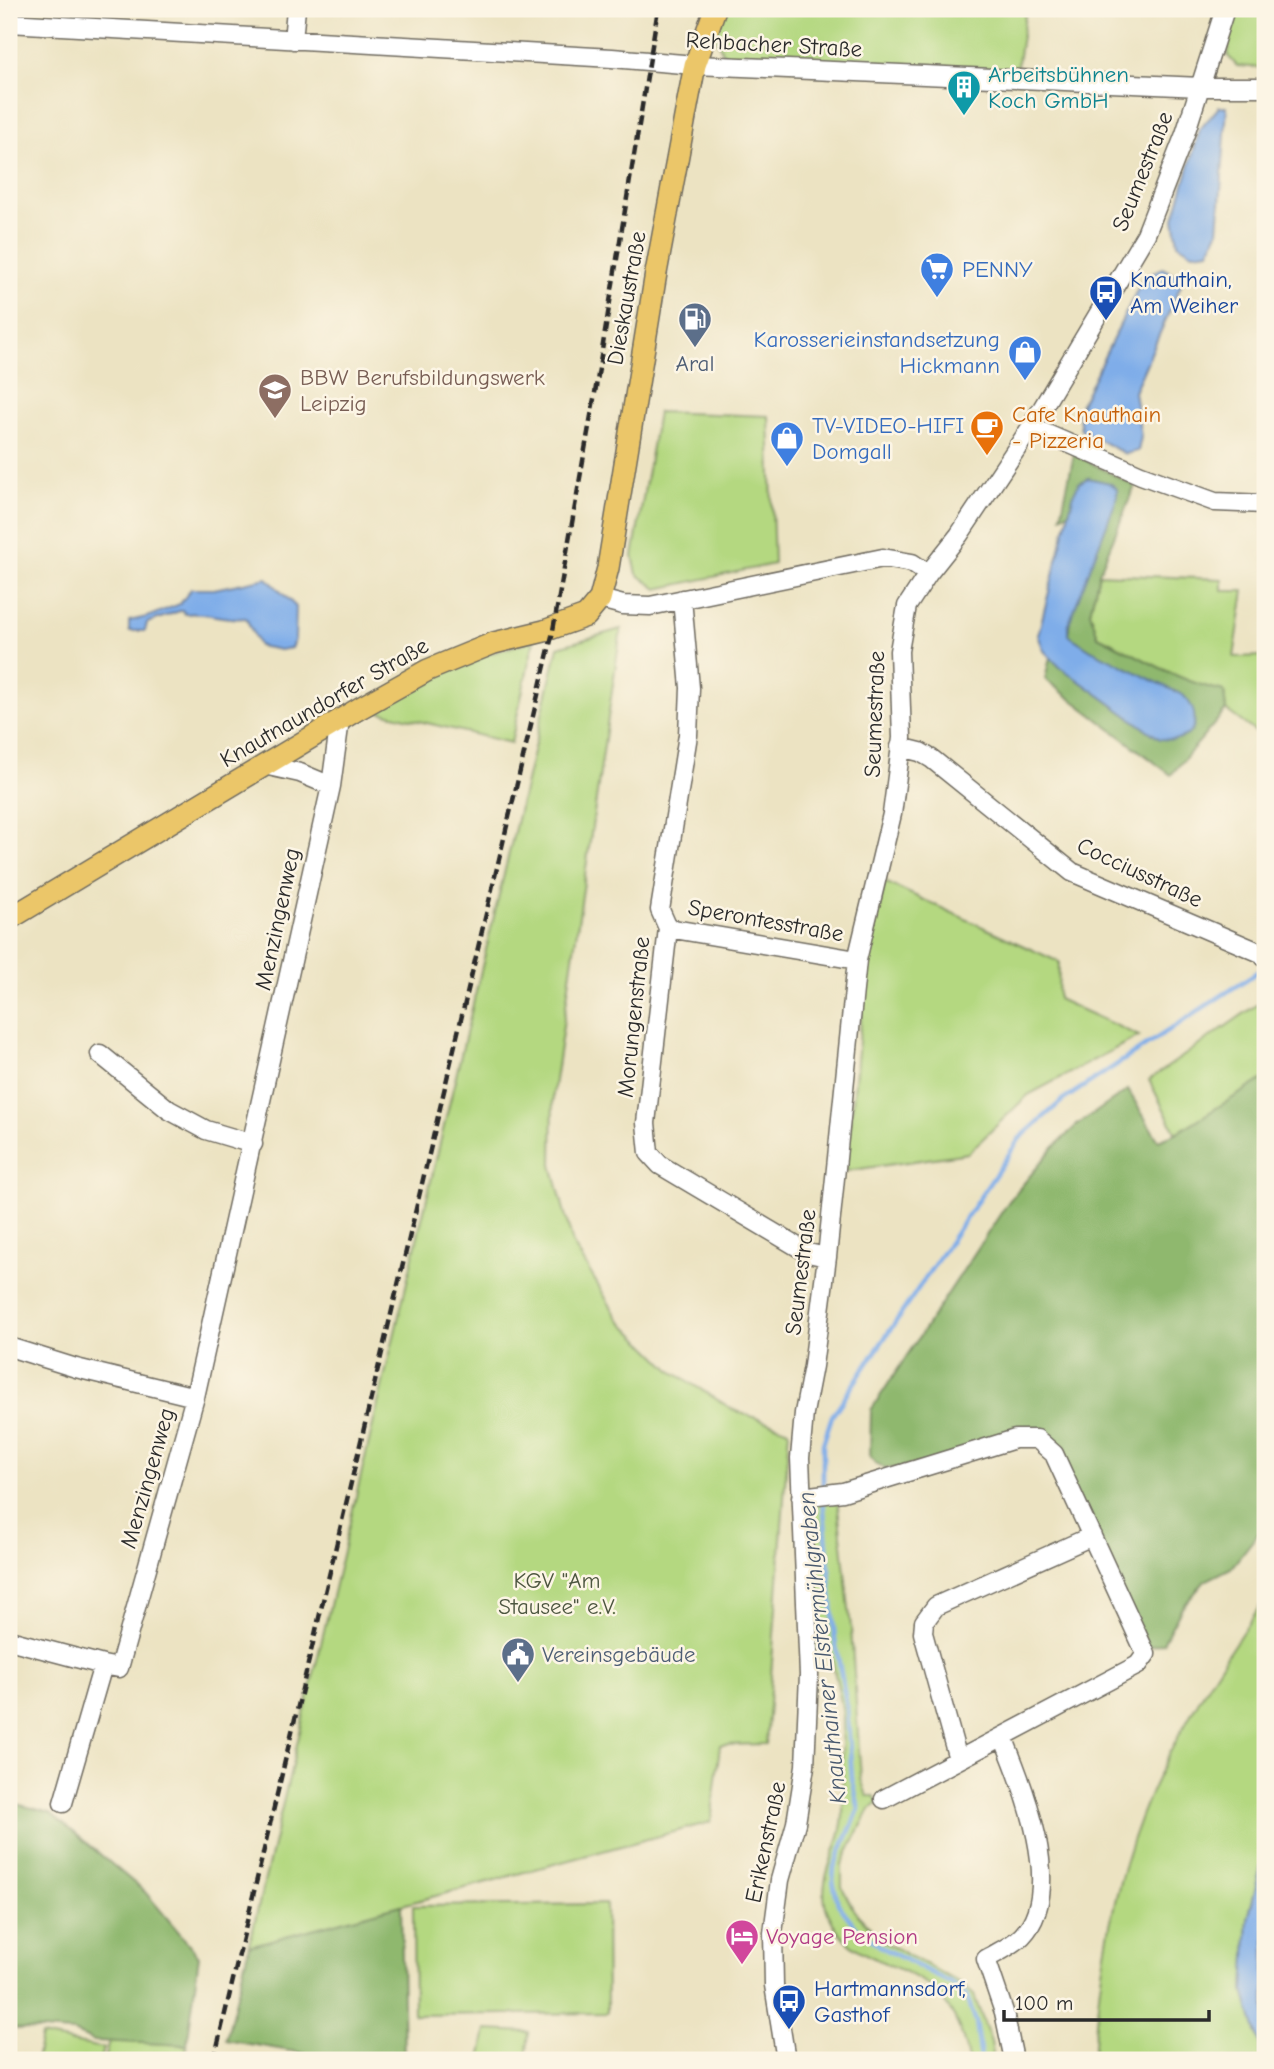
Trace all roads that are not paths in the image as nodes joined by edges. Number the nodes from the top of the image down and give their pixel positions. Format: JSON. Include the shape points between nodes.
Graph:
{"nodes":[{"id":1,"x":296,"y":9,"type":"edge"},
{"id":2,"x":715,"y":9,"type":"edge"},
{"id":3,"x":1224,"y":9,"type":"edge"},
{"id":4,"x":9,"y":23,"type":"edge"},
{"id":5,"x":293,"y":40,"type":"junction"},
{"id":6,"x":695,"y":65,"type":"junction"},
{"id":7,"x":1201,"y":87,"type":"junction"},
{"id":8,"x":1265,"y":87,"type":"edge"},
{"id":9,"x":1031,"y":427,"type":"junction"},
{"id":10,"x":1265,"y":504,"type":"edge"},
{"id":11,"x":928,"y":574,"type":"junction"},
{"id":12,"x":600,"y":599,"type":"junction"},
{"id":13,"x":682,"y":599,"type":"junction"},
{"id":14,"x":340,"y":720,"type":"junction"},
{"id":15,"x":901,"y":747,"type":"junction"},
{"id":16,"x":264,"y":765,"type":"junction"},
{"id":17,"x":331,"y":786,"type":"junction"},
{"id":18,"x":10,"y":915,"type":"edge"},
{"id":19,"x":668,"y":928,"type":"junction"},
{"id":20,"x":1265,"y":958,"type":"edge"},
{"id":21,"x":857,"y":960,"type":"junction"},
{"id":22,"x":100,"y":1054,"type":"dead end"},
{"id":23,"x":253,"y":1144,"type":"junction"},
{"id":24,"x":827,"y":1257,"type":"junction"},
{"id":25,"x":9,"y":1347,"type":"edge"},
{"id":26,"x":195,"y":1397,"type":"junction"},
{"id":27,"x":817,"y":1496,"type":"junction"},
{"id":28,"x":1092,"y":1536,"type":"junction"},
{"id":29,"x":9,"y":1640,"type":"edge"},
{"id":30,"x":103,"y":1665,"type":"junction"},
{"id":31,"x":809,"y":1675,"type":"joint"},
{"id":32,"x":1003,"y":1737,"type":"junction"},
{"id":33,"x":958,"y":1759,"type":"junction"},
{"id":34,"x":884,"y":1799,"type":"dead end"},
{"id":35,"x":63,"y":1802,"type":"dead end"},
{"id":36,"x":786,"y":2060,"type":"edge"},
{"id":37,"x":1014,"y":2060,"type":"edge"}],
"edges":[{"from":1,"to":5,"type":"street"},
{"from":2,"to":6,"type":"main road","name":"Dieskaustraße"},
{"from":3,"to":7,"type":"street","name":"Seumestraße"},
{"from":4,"to":5,"type":"street","name":"Rehbacher Straße"},
{"from":5,"to":6,"type":"street","name":"Rehbacher Straße"},
{"from":6,"to":7,"type":"street","name":"Rehbacher Straße"},
{"from":6,"to":12,"type":"main road","name":"Dieskaustraße"},
{"from":7,"to":8,"type":"street","name":"Rehbacher Straße"},
{"from":7,"to":9,"type":"street","name":"Seumestraße","via":[[1146,233]]},
{"from":9,"to":10,"type":"street","via":[[1215,502]]},
{"from":9,"to":11,"type":"street","name":"Seumestraße"},
{"from":11,"to":13,"type":"street","via":[[912,563],[883,558]]},
{"from":11,"to":15,"type":"street","name":"Seumestraße","via":[[907,606],[899,651]]},
{"from":12,"to":13,"type":"street","via":[[635,607]]},
{"from":12,"to":14,"type":"main road","name":"Knautnaundorfer Straße","via":[[576,621],[494,643],[450,661]]},
{"from":13,"to":19,"type":"street","name":"Morungenstraße","via":[[690,688],[688,734],[660,910]]},
{"from":14,"to":16,"type":"main road","name":"Knautnaundorfer Straße"},
{"from":14,"to":17,"type":"street","name":"Menzingenweg"},
{"from":15,"to":20,"type":"street","name":"Cocciusstraße","via":[[932,759],[1072,872]]},
{"from":15,"to":21,"type":"street","name":"Seumestraße","via":[[892,814]]},
{"from":16,"to":17,"type":"street"},
{"from":16,"to":18,"type":"main road","name":"Knautnaundorfer Straße"},
{"from":17,"to":23,"type":"street","name":"Menzingenweg"},
{"from":19,"to":21,"type":"street","name":"Sperontesstraße"},
{"from":19,"to":24,"type":"street","name":"Morungenstraße","via":[[646,1124],[649,1153],[660,1165],[808,1253]]},
{"from":21,"to":24,"type":"street","name":"Seumestraße"},
{"from":22,"to":23,"type":"street","via":[[169,1110],[206,1130]]},
{"from":23,"to":26,"type":"street","name":"Menzingenweg"},
{"from":24,"to":27,"type":"street","name":"Seumestraße","via":[[800,1458]]},
{"from":25,"to":26,"type":"street"},
{"from":26,"to":30,"type":"street","name":"Menzingenweg","via":[[119,1668]]},
{"from":27,"to":28,"type":"street","via":[[1015,1439],[1037,1439],[1054,1454]]},
{"from":27,"to":31,"type":"street","name":"Seumestraße"},
{"from":28,"to":32,"type":"street","via":[[1146,1654],[1138,1665]]},
{"from":28,"to":33,"type":"street","via":[[936,1606],[924,1622],[923,1633]]},
{"from":29,"to":30,"type":"street"},
{"from":30,"to":35,"type":"street"},
{"from":31,"to":36,"type":"street","name":"Erikenstraße","via":[[802,1787],[772,1933],[774,1985]]},
{"from":32,"to":33,"type":"street"},
{"from":32,"to":37,"type":"street","via":[[1027,1795],[1042,1874],[1030,1925],[1022,1936],[986,1959]]},
{"from":33,"to":34,"type":"street"}]}
